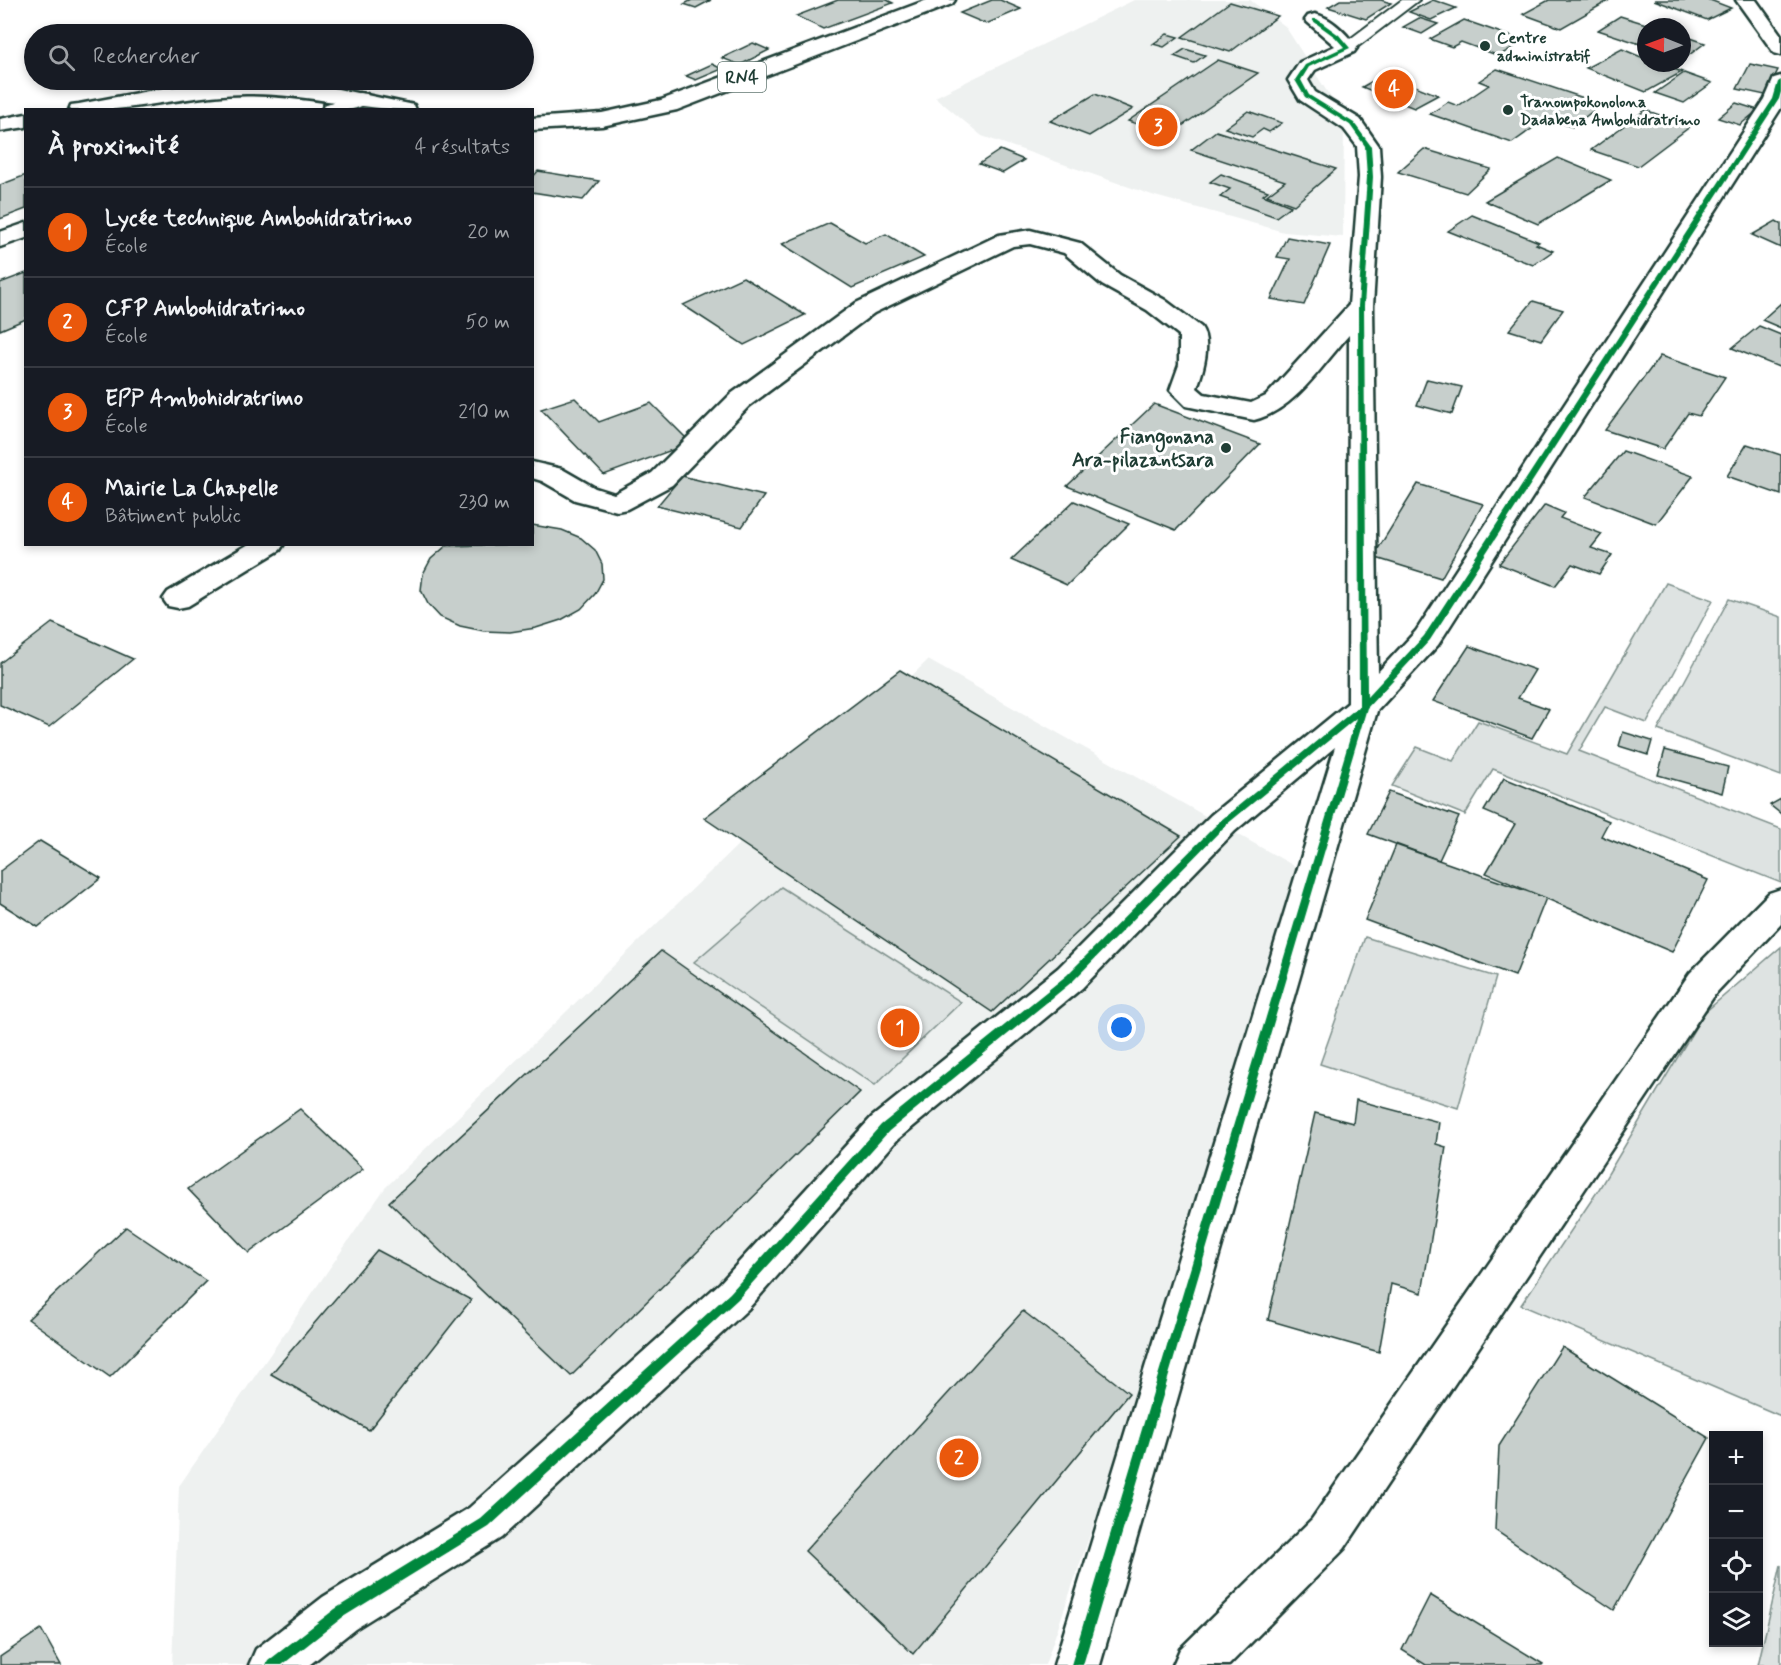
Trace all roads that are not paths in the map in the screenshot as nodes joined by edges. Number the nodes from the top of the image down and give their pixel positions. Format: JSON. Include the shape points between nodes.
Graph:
{"nodes":[{"id":1,"x":945,"y":0,"type":"edge"},
{"id":2,"x":1412,"y":0,"type":"edge"},
{"id":3,"x":1746,"y":0,"type":"edge"},
{"id":4,"x":1315,"y":20,"type":"dead end"},
{"id":5,"x":1347,"y":48,"type":"junction"},
{"id":6,"x":1781,"y":49,"type":"edge"},
{"id":7,"x":1781,"y":82,"type":"edge"},
{"id":8,"x":213,"y":90,"type":"edge"},
{"id":9,"x":307,"y":90,"type":"edge"},
{"id":10,"x":359,"y":99,"type":"junction"},
{"id":11,"x":89,"y":108,"type":"edge"},
{"id":12,"x":337,"y":108,"type":"edge"},
{"id":13,"x":397,"y":108,"type":"edge"},
{"id":14,"x":24,"y":120,"type":"edge"},
{"id":15,"x":534,"y":124,"type":"edge"},
{"id":16,"x":0,"y":125,"type":"edge"},
{"id":17,"x":24,"y":231,"type":"edge"},
{"id":18,"x":0,"y":240,"type":"edge"},
{"id":19,"x":1361,"y":306,"type":"junction"},
{"id":20,"x":534,"y":470,"type":"edge"},
{"id":21,"x":267,"y":546,"type":"edge"},
{"id":22,"x":178,"y":599,"type":"dead end"},
{"id":23,"x":1363,"y":707,"type":"junction"},
{"id":24,"x":1781,"y":902,"type":"edge"},
{"id":25,"x":272,"y":1665,"type":"edge"},
{"id":26,"x":1077,"y":1665,"type":"edge"},
{"id":27,"x":1196,"y":1665,"type":"edge"}],
"edges":[{"from":1,"to":15,"type":"street","number":"RN4","via":[[669,105],[604,120]]},
{"from":2,"to":5,"type":"lane"},
{"from":3,"to":6,"type":"street"},
{"from":4,"to":5,"type":"street"},
{"from":5,"to":19,"type":"street","via":[[1307,66],[1298,80],[1307,96],[1352,124],[1368,146],[1370,198]]},
{"from":7,"to":23,"type":"street","via":[[1776,99],[1427,638]]},
{"from":8,"to":11,"type":"street","via":[[163,93]]},
{"from":9,"to":10,"type":"street"},
{"from":10,"to":12,"type":"street"},
{"from":10,"to":13,"type":"street"},
{"from":14,"to":16,"type":"street"},
{"from":17,"to":18,"type":"street"},
{"from":19,"to":20,"type":"street","via":[[1275,402],[1254,412],[1232,408],[1195,400],[1183,390],[1192,365],[1192,332],[1111,280],[1072,248],[1030,237],[1007,240],[865,308],[740,400],[662,479],[617,502],[585,494],[552,475]]},
{"from":19,"to":23,"type":"street"},
{"from":21,"to":22,"type":"street"},
{"from":23,"to":25,"type":"street","via":[[1223,823],[1070,978],[885,1128],[734,1296],[485,1523],[339,1613]]},
{"from":23,"to":26,"type":"street"},
{"from":24,"to":27,"type":"street","via":[[1703,983],[1328,1534]]}]}
